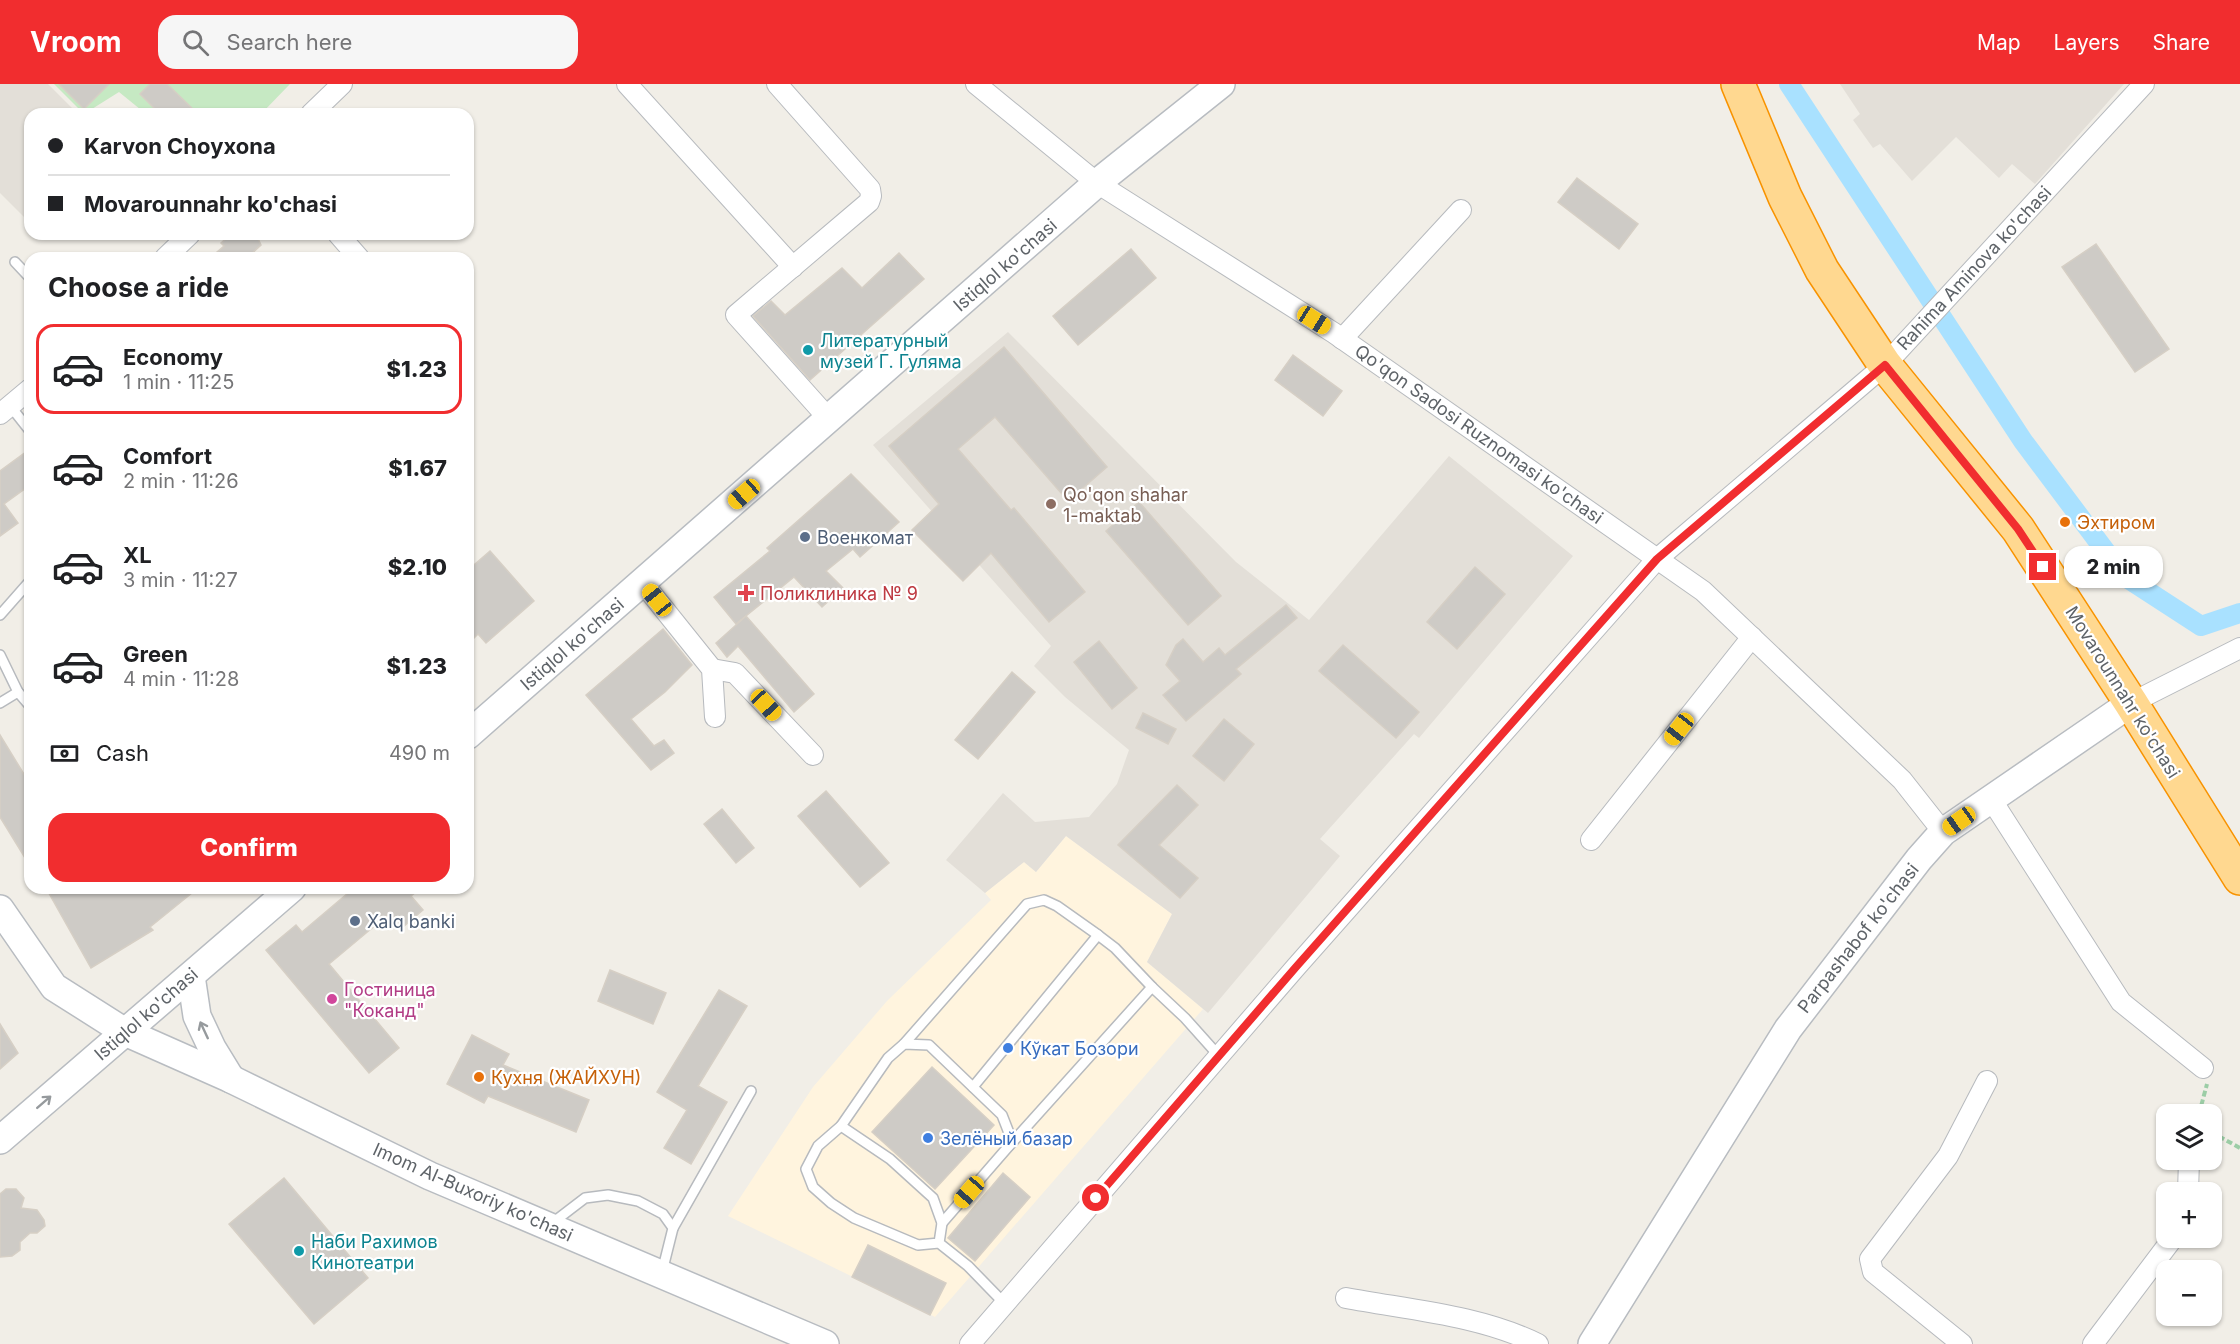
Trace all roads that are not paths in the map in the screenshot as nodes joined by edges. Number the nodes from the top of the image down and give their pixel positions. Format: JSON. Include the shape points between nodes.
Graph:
{"nodes":[{"id":1,"x":342,"y":84,"type":"edge"},
{"id":2,"x":627,"y":84,"type":"edge"},
{"id":3,"x":777,"y":84,"type":"edge"},
{"id":4,"x":976,"y":84,"type":"edge"},
{"id":5,"x":1221,"y":84,"type":"edge"},
{"id":6,"x":1738,"y":84,"type":"edge"},
{"id":7,"x":2144,"y":84,"type":"edge"},
{"id":8,"x":317,"y":108,"type":"edge"},
{"id":9,"x":1097,"y":183,"type":"junction"},
{"id":10,"x":1461,"y":210,"type":"dead end"},
{"id":11,"x":183,"y":240,"type":"edge"},
{"id":12,"x":343,"y":240,"type":"edge"},
{"id":13,"x":171,"y":252,"type":"edge"},
{"id":14,"x":354,"y":252,"type":"edge"},
{"id":15,"x":15,"y":262,"type":"dead end"},
{"id":16,"x":793,"y":267,"type":"junction"},
{"id":17,"x":24,"y":272,"type":"edge"},
{"id":18,"x":1342,"y":339,"type":"junction"},
{"id":19,"x":1885,"y":365,"type":"junction"},
{"id":20,"x":24,"y":394,"type":"edge"},
{"id":21,"x":6,"y":411,"type":"edge"},
{"id":22,"x":829,"y":419,"type":"junction"},
{"id":23,"x":24,"y":426,"type":"edge"},
{"id":24,"x":1657,"y":559,"type":"junction"},
{"id":25,"x":643,"y":583,"type":"junction"},
{"id":26,"x":24,"y":588,"type":"edge"},
{"id":27,"x":0,"y":615,"type":"edge"},
{"id":28,"x":1752,"y":638,"type":"junction"},
{"id":29,"x":2240,"y":648,"type":"edge"},
{"id":30,"x":0,"y":655,"type":"edge"},
{"id":31,"x":711,"y":669,"type":"junction"},
{"id":32,"x":18,"y":692,"type":"junction"},
{"id":33,"x":24,"y":699,"type":"edge"},
{"id":34,"x":0,"y":703,"type":"edge"},
{"id":35,"x":2131,"y":703,"type":"junction"},
{"id":36,"x":715,"y":717,"type":"dead end"},
{"id":37,"x":474,"y":730,"type":"edge"},
{"id":38,"x":813,"y":754,"type":"dead end"},
{"id":39,"x":1991,"y":799,"type":"junction"},
{"id":40,"x":1943,"y":832,"type":"junction"},
{"id":41,"x":1591,"y":840,"type":"dead end"},
{"id":42,"x":2240,"y":878,"type":"edge"},
{"id":43,"x":285,"y":894,"type":"edge"},
{"id":44,"x":0,"y":909,"type":"edge"},
{"id":45,"x":1098,"y":935,"type":"junction"},
{"id":46,"x":191,"y":976,"type":"junction"},
{"id":47,"x":1152,"y":987,"type":"junction"},
{"id":48,"x":125,"y":1032,"type":"junction"},
{"id":49,"x":904,"y":1044,"type":"junction"},
{"id":50,"x":1219,"y":1056,"type":"junction"},
{"id":51,"x":2203,"y":1068,"type":"road end"},
{"id":52,"x":231,"y":1079,"type":"junction"},
{"id":53,"x":1987,"y":1081,"type":"dead end"},
{"id":54,"x":973,"y":1087,"type":"junction"},
{"id":55,"x":751,"y":1091,"type":"dead end"},
{"id":56,"x":841,"y":1126,"type":"junction"},
{"id":57,"x":0,"y":1140,"type":"edge"},
{"id":58,"x":1008,"y":1146,"type":"junction"},
{"id":59,"x":942,"y":1223,"type":"junction"},
{"id":60,"x":549,"y":1226,"type":"junction"},
{"id":61,"x":674,"y":1228,"type":"junction"},
{"id":62,"x":939,"y":1243,"type":"junction"},
{"id":63,"x":2165,"y":1248,"type":"edge"},
{"id":64,"x":661,"y":1274,"type":"junction"},
{"id":65,"x":1346,"y":1298,"type":"dead end"},
{"id":66,"x":1005,"y":1304,"type":"junction"},
{"id":67,"x":825,"y":1344,"type":"edge"},
{"id":68,"x":970,"y":1344,"type":"edge"},
{"id":69,"x":1538,"y":1344,"type":"edge"},
{"id":70,"x":1592,"y":1344,"type":"edge"},
{"id":71,"x":1962,"y":1344,"type":"edge"},
{"id":72,"x":2093,"y":1344,"type":"edge"}],
"edges":[{"from":1,"to":8,"type":"street"},
{"from":2,"to":16,"type":"street"},
{"from":3,"to":16,"type":"street","via":[[870,189],[872,196]]},
{"from":4,"to":9,"type":"street","name":"Qo'qon Sadosi Ruznomasi ko'chasi"},
{"from":5,"to":9,"type":"main road","name":"Istiqlol ko'chasi"},
{"from":6,"to":19,"type":"highway","name":"Movarounnahr ko'chasi","via":[[1785,196],[1822,270]]},
{"from":7,"to":19,"type":"street","name":"Rahima Aminova ko'chasi"},
{"from":9,"to":18,"type":"street","name":"Qo'qon Sadosi Ruznomasi ko'chasi"},
{"from":9,"to":22,"type":"main road","name":"Istiqlol ko'chasi"},
{"from":10,"to":18,"type":"street"},
{"from":11,"to":13,"type":"street"},
{"from":12,"to":14,"type":"street"},
{"from":15,"to":17,"type":"lane"},
{"from":16,"to":22,"type":"street","via":[[736,315]]},
{"from":18,"to":24,"type":"street","name":"Qo'qon Sadosi Ruznomasi ko'chasi"},
{"from":19,"to":24,"type":"street","name":"Rahima Aminova ko'chasi"},
{"from":19,"to":35,"type":"highway","name":"Movarounnahr ko'chasi","via":[[2018,529]]},
{"from":20,"to":21,"type":"street"},
{"from":21,"to":23,"type":"lane"},
{"from":22,"to":25,"type":"main road","name":"Istiqlol ko'chasi"},
{"from":24,"to":28,"type":"street","name":"Qo'qon Sadosi Ruznomasi ko'chasi","via":[[1703,591]]},
{"from":24,"to":50,"type":"street","name":"Rahima Aminova ko'chasi"},
{"from":25,"to":31,"type":"street"},
{"from":25,"to":37,"type":"main road","name":"Istiqlol ko'chasi"},
{"from":26,"to":27,"type":"lane"},
{"from":28,"to":40,"type":"street","name":"Qo'qon Sadosi Ruznomasi ko'chasi","via":[[1902,780]]},
{"from":28,"to":41,"type":"street"},
{"from":29,"to":35,"type":"street","name":"Parpashabof ko'chasi"},
{"from":30,"to":32,"type":"lane"},
{"from":31,"to":36,"type":"street"},
{"from":31,"to":38,"type":"street","via":[[735,673]]},
{"from":32,"to":33,"type":"lane"},
{"from":32,"to":34,"type":"lane"},
{"from":35,"to":39,"type":"main road","name":"Parpashabof ko'chasi"},
{"from":35,"to":42,"type":"highway","name":"Movarounnahr ko'chasi"},
{"from":39,"to":40,"type":"main road","name":"Parpashabof ko'chasi"},
{"from":39,"to":51,"type":"street","via":[[2121,1002]]},
{"from":40,"to":70,"type":"main road","name":"Parpashabof ko'chasi","via":[[1788,1029]]},
{"from":43,"to":46,"type":"main road","name":"Istiqlol ko'chasi"},
{"from":44,"to":48,"type":"main road","name":"Imom Al-Buxoriy ko'chasi","via":[[54,987]]},
{"from":45,"to":47,"type":"lane","via":[[1116,948]]},
{"from":45,"to":49,"type":"lane","via":[[1044,900],[1027,904]]},
{"from":45,"to":54,"type":"lane"},
{"from":46,"to":48,"type":"main road","name":"Istiqlol ko'chasi"},
{"from":52,"to":46,"type":"main road","one_way":true,"via":[[197,1016]]},
{"from":47,"to":50,"type":"lane"},
{"from":47,"to":58,"type":"lane"},
{"from":48,"to":52,"type":"main road","name":"Imom Al-Buxoriy ko'chasi"},
{"from":57,"to":48,"type":"main road","name":"Istiqlol ko'chasi","one_way":true},
{"from":49,"to":54,"type":"lane","via":[[929,1045]]},
{"from":49,"to":56,"type":"lane","via":[[888,1058]]},
{"from":50,"to":66,"type":"street","name":"Rahima Aminova ko'chasi"},
{"from":52,"to":60,"type":"main road","name":"Imom Al-Buxoriy ko'chasi","via":[[430,1176]]},
{"from":53,"to":71,"type":"street","via":[[1948,1156],[1870,1258],[1873,1272]]},
{"from":54,"to":58,"type":"lane","via":[[1002,1115],[1010,1133]]},
{"from":55,"to":61,"type":"lane"},
{"from":56,"to":59,"type":"lane","via":[[890,1159],[933,1198]]},
{"from":56,"to":62,"type":"lane","via":[[818,1146],[806,1169],[813,1187],[854,1218],[918,1245]]},
{"from":58,"to":59,"type":"lane"},
{"from":59,"to":62,"type":"lane"},
{"from":60,"to":61,"type":"lane","via":[[585,1198],[608,1195],[638,1201],[663,1214]]},
{"from":60,"to":64,"type":"main road","name":"Imom Al-Buxoriy ko'chasi"},
{"from":61,"to":64,"type":"lane"},
{"from":62,"to":66,"type":"lane"},
{"from":63,"to":72,"type":"street"},
{"from":64,"to":67,"type":"main road","name":"Imom Al-Buxoriy ko'chasi"},
{"from":65,"to":69,"type":"street","via":[[1488,1324]]},
{"from":66,"to":68,"type":"street","name":"Rahima Aminova ko'chasi"}]}
